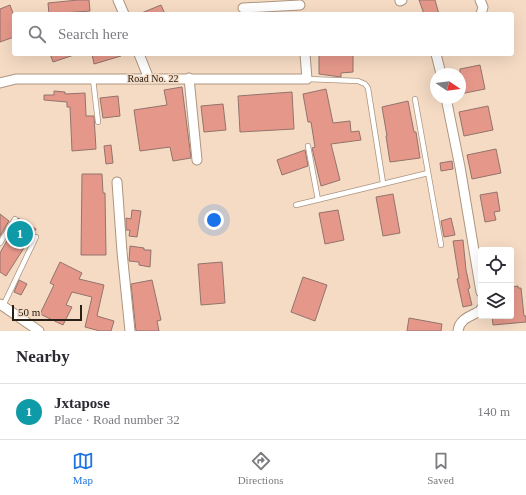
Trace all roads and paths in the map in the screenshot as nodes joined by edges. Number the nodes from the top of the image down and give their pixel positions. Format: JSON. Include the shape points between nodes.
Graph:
{"nodes":[{"id":1,"x":118,"y":0,"type":"edge"},
{"id":2,"x":480,"y":0,"type":"edge"},
{"id":3,"x":248,"y":5,"type":"edge"},
{"id":4,"x":300,"y":6,"type":"edge"},
{"id":5,"x":123,"y":12,"type":"edge"},
{"id":6,"x":482,"y":12,"type":"edge"},
{"id":7,"x":140,"y":56,"type":"edge"},
{"id":8,"x":305,"y":56,"type":"edge"},
{"id":9,"x":436,"y":56,"type":"edge"},
{"id":10,"x":439,"y":68,"type":"edge"},
{"id":11,"x":189,"y":78,"type":"junction"},
{"id":12,"x":93,"y":79,"type":"junction"},
{"id":13,"x":149,"y":79,"type":"junction"},
{"id":14,"x":307,"y":79,"type":"junction"},
{"id":15,"x":0,"y":83,"type":"edge"},
{"id":16,"x":414,"y":99,"type":"dead end"},
{"id":17,"x":447,"y":104,"type":"edge"},
{"id":18,"x":98,"y":122,"type":"dead end"},
{"id":19,"x":308,"y":146,"type":"dead end"},
{"id":20,"x":196,"y":160,"type":"dead end"},
{"id":21,"x":428,"y":173,"type":"junction"},
{"id":22,"x":117,"y":182,"type":"dead end"},
{"id":23,"x":383,"y":183,"type":"junction"},
{"id":24,"x":318,"y":200,"type":"junction"},
{"id":25,"x":296,"y":205,"type":"dead end"},
{"id":26,"x":15,"y":219,"type":"dead end"},
{"id":27,"x":36,"y":237,"type":"dead end"},
{"id":28,"x":0,"y":243,"type":"edge"},
{"id":29,"x":441,"y":245,"type":"dead end"},
{"id":30,"x":479,"y":283,"type":"edge"},
{"id":31,"x":2,"y":305,"type":"edge"},
{"id":32,"x":478,"y":312,"type":"edge"},
{"id":33,"x":39,"y":331,"type":"edge"},
{"id":34,"x":130,"y":331,"type":"edge"},
{"id":35,"x":458,"y":331,"type":"edge"}],
"edges":[{"from":1,"to":5,"type":"street"},
{"from":2,"to":6,"type":"street","via":[[483,7]]},
{"from":3,"to":4,"type":"street"},
{"from":7,"to":13,"type":"street"},
{"from":8,"to":14,"type":"street"},
{"from":9,"to":10,"type":"street"},
{"from":11,"to":13,"type":"street","name":"Road No. 22"},
{"from":11,"to":14,"type":"street","name":"Road No. 22"},
{"from":11,"to":20,"type":"street"},
{"from":12,"to":13,"type":"street","name":"Road No. 22"},
{"from":12,"to":15,"type":"street","name":"Road No. 22","via":[[16,79]]},
{"from":12,"to":18,"type":"lane"},
{"from":14,"to":23,"type":"lane","via":[[358,81],[368,88]]},
{"from":16,"to":21,"type":"lane"},
{"from":17,"to":30,"type":"street"},
{"from":19,"to":24,"type":"lane"},
{"from":21,"to":23,"type":"lane"},
{"from":21,"to":29,"type":"lane"},
{"from":22,"to":34,"type":"street"},
{"from":23,"to":24,"type":"lane"},
{"from":24,"to":25,"type":"lane"},
{"from":26,"to":28,"type":"lane"},
{"from":27,"to":31,"type":"lane"},
{"from":31,"to":33,"type":"street"},
{"from":32,"to":35,"type":"street","via":[[462,321]]}]}
